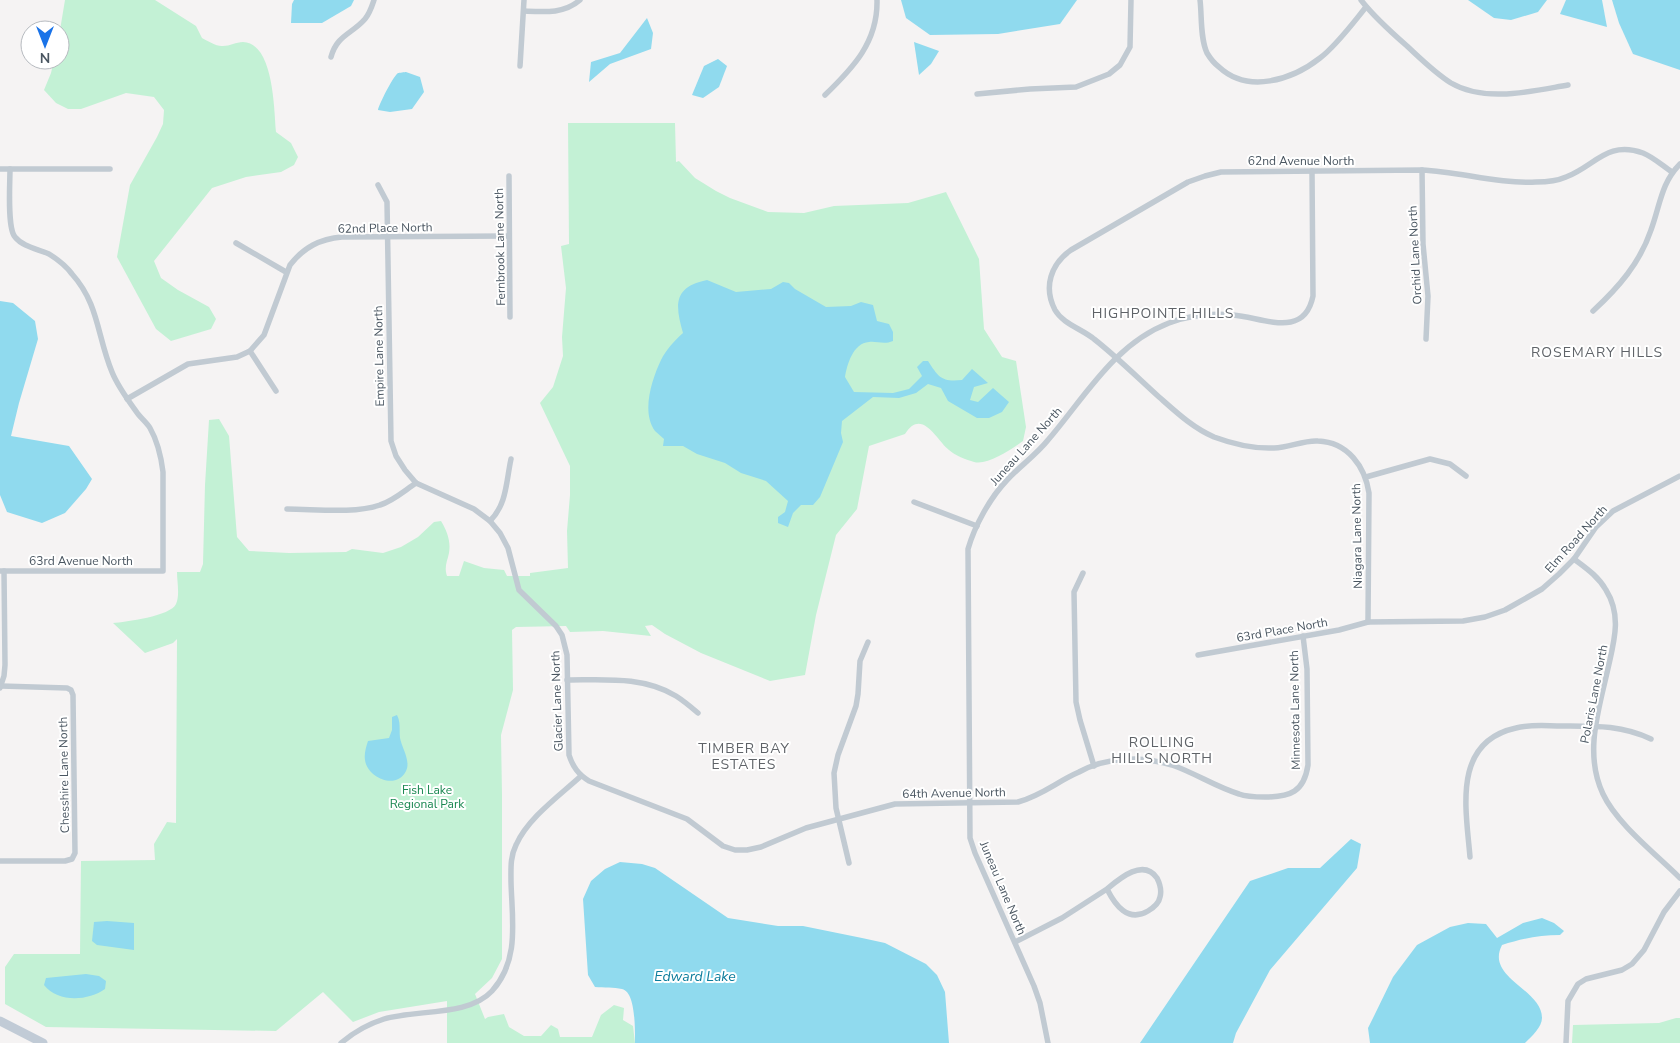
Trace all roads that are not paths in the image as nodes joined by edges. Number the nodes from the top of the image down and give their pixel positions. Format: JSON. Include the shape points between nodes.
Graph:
{"nodes":[{"id":1,"x":374,"y":0,"type":"edge"},
{"id":2,"x":524,"y":0,"type":"edge"},
{"id":3,"x":580,"y":0,"type":"edge"},
{"id":4,"x":877,"y":0,"type":"edge"},
{"id":5,"x":1131,"y":0,"type":"edge"},
{"id":6,"x":1200,"y":0,"type":"edge"},
{"id":7,"x":1361,"y":0,"type":"edge"},
{"id":8,"x":1366,"y":7,"type":"junction"},
{"id":9,"x":524,"y":11,"type":"junction"},
{"id":10,"x":331,"y":57,"type":"dead end"},
{"id":11,"x":520,"y":66,"type":"dead end"},
{"id":12,"x":1568,"y":85,"type":"dead end"},
{"id":13,"x":977,"y":94,"type":"dead end"},
{"id":14,"x":825,"y":95,"type":"dead end"},
{"id":15,"x":1680,"y":164,"type":"edge"},
{"id":16,"x":0,"y":169,"type":"edge"},
{"id":17,"x":10,"y":169,"type":"junction"},
{"id":18,"x":110,"y":169,"type":"dead end"},
{"id":19,"x":1422,"y":170,"type":"junction"},
{"id":20,"x":1312,"y":171,"type":"junction"},
{"id":21,"x":1672,"y":172,"type":"junction"},
{"id":22,"x":509,"y":176,"type":"dead end"},
{"id":23,"x":378,"y":185,"type":"dead end"},
{"id":24,"x":509,"y":236,"type":"junction"},
{"id":25,"x":388,"y":237,"type":"junction"},
{"id":26,"x":236,"y":243,"type":"dead end"},
{"id":27,"x":286,"y":272,"type":"junction"},
{"id":28,"x":1593,"y":311,"type":"dead end"},
{"id":29,"x":510,"y":317,"type":"dead end"},
{"id":30,"x":1426,"y":339,"type":"dead end"},
{"id":31,"x":250,"y":351,"type":"junction"},
{"id":32,"x":1115,"y":357,"type":"junction"},
{"id":33,"x":276,"y":391,"type":"dead end"},
{"id":34,"x":128,"y":399,"type":"junction"},
{"id":35,"x":511,"y":460,"type":"dead end"},
{"id":36,"x":1466,"y":476,"type":"dead end"},
{"id":37,"x":1680,"y":476,"type":"edge"},
{"id":38,"x":1366,"y":477,"type":"junction"},
{"id":39,"x":416,"y":483,"type":"junction"},
{"id":40,"x":452,"y":500,"type":"joint"},
{"id":41,"x":914,"y":502,"type":"dead end"},
{"id":42,"x":287,"y":509,"type":"dead end"},
{"id":43,"x":490,"y":521,"type":"junction"},
{"id":44,"x":977,"y":526,"type":"junction"},
{"id":45,"x":1574,"y":558,"type":"junction"},
{"id":46,"x":2,"y":571,"type":"edge"},
{"id":47,"x":1083,"y":574,"type":"dead end"},
{"id":48,"x":1368,"y":622,"type":"junction"},
{"id":49,"x":1303,"y":636,"type":"junction"},
{"id":50,"x":868,"y":642,"type":"dead end"},
{"id":51,"x":1198,"y":654,"type":"dead end"},
{"id":52,"x":567,"y":680,"type":"junction"},
{"id":53,"x":1,"y":688,"type":"edge"},
{"id":54,"x":698,"y":713,"type":"dead end"},
{"id":55,"x":1596,"y":726,"type":"junction"},
{"id":56,"x":1651,"y":739,"type":"dead end"},
{"id":57,"x":1094,"y":766,"type":"junction"},
{"id":58,"x":580,"y":776,"type":"junction"},
{"id":59,"x":1276,"y":797,"type":"joint"},
{"id":60,"x":969,"y":803,"type":"junction"},
{"id":61,"x":839,"y":819,"type":"junction"},
{"id":62,"x":1470,"y":857,"type":"dead end"},
{"id":63,"x":0,"y":861,"type":"edge"},
{"id":64,"x":849,"y":864,"type":"dead end"},
{"id":65,"x":1680,"y":878,"type":"edge"},
{"id":66,"x":1106,"y":889,"type":"junction"},
{"id":67,"x":1680,"y":891,"type":"edge"},
{"id":68,"x":1015,"y":942,"type":"junction"},
{"id":69,"x":0,"y":1021,"type":"edge"},
{"id":70,"x":43,"y":1043,"type":"edge"},
{"id":71,"x":341,"y":1043,"type":"edge"},
{"id":72,"x":1048,"y":1043,"type":"edge"},
{"id":73,"x":1566,"y":1043,"type":"edge"}],
"edges":[{"from":1,"to":10,"type":"street","via":[[366,18],[336,43]]},
{"from":2,"to":9,"type":"street"},
{"from":3,"to":9,"type":"street","via":[[561,10]]},
{"from":4,"to":14,"type":"street","via":[[875,25],[866,47],[855,64]]},
{"from":5,"to":13,"type":"street","via":[[1130,47],[1120,66],[1108,74],[1076,87]]},
{"from":6,"to":8,"type":"street","via":[[1207,53],[1215,64],[1232,78],[1267,82],[1309,66]]},
{"from":7,"to":8,"type":"street"},
{"from":8,"to":12,"type":"street","via":[[1434,71],[1453,84],[1487,93]]},
{"from":9,"to":11,"type":"street"},
{"from":15,"to":21,"type":"street"},
{"from":16,"to":17,"type":"street"},
{"from":17,"to":18,"type":"street"},
{"from":17,"to":34,"type":"street","via":[[10,222],[14,237],[62,263],[82,285],[90,300],[112,371]]},
{"from":19,"to":20,"type":"street","name":"62nd Avenue North"},
{"from":19,"to":21,"type":"street","name":"62nd Avenue North","via":[[1512,182],[1552,181],[1578,171],[1598,157],[1620,150],[1644,154]]},
{"from":19,"to":30,"type":"street","name":"Orchid Lane North","via":[[1422,244],[1428,296]]},
{"from":20,"to":32,"type":"street","name":"Juneau Lane North","via":[[1313,296],[1302,318],[1294,322],[1273,323],[1235,315],[1193,316],[1151,331]]},
{"from":20,"to":32,"type":"street","name":"62nd Avenue North","via":[[1239,171],[1204,176],[1173,190],[1061,257],[1050,278],[1050,295],[1056,311]]},
{"from":21,"to":28,"type":"street","via":[[1642,253],[1612,293]]},
{"from":22,"to":24,"type":"street","name":"Fernbrook Lane North"},
{"from":23,"to":25,"type":"street","name":"Empire Lane North","via":[[387,202]]},
{"from":24,"to":25,"type":"street","name":"62nd Place North"},
{"from":24,"to":29,"type":"street","name":"Fernbrook Lane North"},
{"from":25,"to":27,"type":"street","name":"62nd Place North","via":[[342,237],[317,242],[297,255]]},
{"from":25,"to":39,"type":"street","name":"Empire Lane North","via":[[391,441],[396,456]]},
{"from":26,"to":27,"type":"street"},
{"from":27,"to":31,"type":"street","name":"62nd Place North","via":[[264,335]]},
{"from":31,"to":33,"type":"street"},
{"from":31,"to":34,"type":"street","via":[[237,357],[188,364]]},
{"from":32,"to":38,"type":"street","name":"Niagara Lane North","via":[[1176,413],[1212,436],[1253,447],[1274,448],[1318,441],[1331,443],[1353,456]]},
{"from":32,"to":44,"type":"street","name":"Juneau Lane North","via":[[1047,442],[998,491]]},
{"from":34,"to":46,"type":"street","name":"63rd Avenue North","via":[[149,426],[161,456],[162,571]]},
{"from":35,"to":43,"type":"street","via":[[502,505]]},
{"from":36,"to":38,"type":"street","via":[[1450,464],[1430,459]]},
{"from":37,"to":45,"type":"street","name":"Elm Road North","via":[[1613,511],[1596,527]]},
{"from":38,"to":48,"type":"street","name":"Niagara Lane North","via":[[1369,493]]},
{"from":39,"to":40,"type":"street","name":"Empire Lane North"},
{"from":39,"to":42,"type":"street","via":[[394,498],[366,508]]},
{"from":40,"to":43,"type":"street","name":"Glacier Lane North","via":[[474,509]]},
{"from":41,"to":44,"type":"street"},
{"from":43,"to":52,"type":"street","name":"Glacier Lane North","via":[[508,548],[519,590],[562,635],[567,655]]},
{"from":44,"to":60,"type":"street","name":"Juneau Lane North","via":[[970,540],[967,558]]},
{"from":45,"to":48,"type":"street","name":"Elm Road North","via":[[1536,593],[1485,617],[1464,621]]},
{"from":45,"to":55,"type":"street","name":"Polaris Lane North","via":[[1602,584],[1616,618],[1615,639]]},
{"from":46,"to":53,"type":"street","via":[[5,665]]},
{"from":47,"to":57,"type":"street","via":[[1074,592],[1076,702]]},
{"from":48,"to":49,"type":"street","name":"63rd Place North"},
{"from":49,"to":51,"type":"street","name":"63rd Place North"},
{"from":49,"to":59,"type":"street","name":"Minnesota Lane North","via":[[1307,669],[1308,765],[1302,784],[1295,792]]},
{"from":50,"to":61,"type":"street","via":[[860,661],[856,706],[834,773]]},
{"from":52,"to":54,"type":"street","via":[[621,680],[646,684],[677,696]]},
{"from":52,"to":58,"type":"street","name":"Glacier Lane North","via":[[569,755]]},
{"from":53,"to":63,"type":"street","name":"Chesshire Lane North","via":[[67,688],[73,694],[75,853],[72,859],[65,861]]},
{"from":55,"to":56,"type":"street","via":[[1636,732]]},
{"from":55,"to":62,"type":"street","via":[[1527,726],[1504,731],[1483,746],[1469,769],[1466,783]]},
{"from":55,"to":65,"type":"street","name":"Polaris Lane North","via":[[1594,760],[1603,794],[1624,823]]},
{"from":57,"to":59,"type":"street","name":"64th Avenue North","via":[[1117,760],[1153,761],[1171,765],[1242,796]]},
{"from":57,"to":60,"type":"street","name":"64th Avenue North","via":[[1018,802]]},
{"from":58,"to":61,"type":"street","name":"64th Avenue North","via":[[598,786],[687,819],[723,846],[735,850],[761,847],[806,828]]},
{"from":58,"to":71,"type":"street","via":[[526,828],[515,846],[511,870],[510,961],[506,973],[490,993],[467,1006],[385,1019],[354,1032]]},
{"from":60,"to":61,"type":"street","name":"64th Avenue North","via":[[895,804]]},
{"from":60,"to":68,"type":"street","name":"Juneau Lane North","via":[[970,838],[975,854]]},
{"from":61,"to":64,"type":"street"},
{"from":66,"to":66,"type":"street","via":[[1114,902],[1132,915],[1150,910],[1161,893],[1155,875],[1146,870],[1132,871]]},
{"from":66,"to":68,"type":"street","via":[[1062,918]]},
{"from":67,"to":73,"type":"street","via":[[1664,912],[1639,957],[1622,970],[1586,979],[1573,990],[1568,1001]]},
{"from":68,"to":72,"type":"street","name":"Juneau Lane North","via":[[1040,1003]]},
{"from":69,"to":70,"type":"main road"}]}
